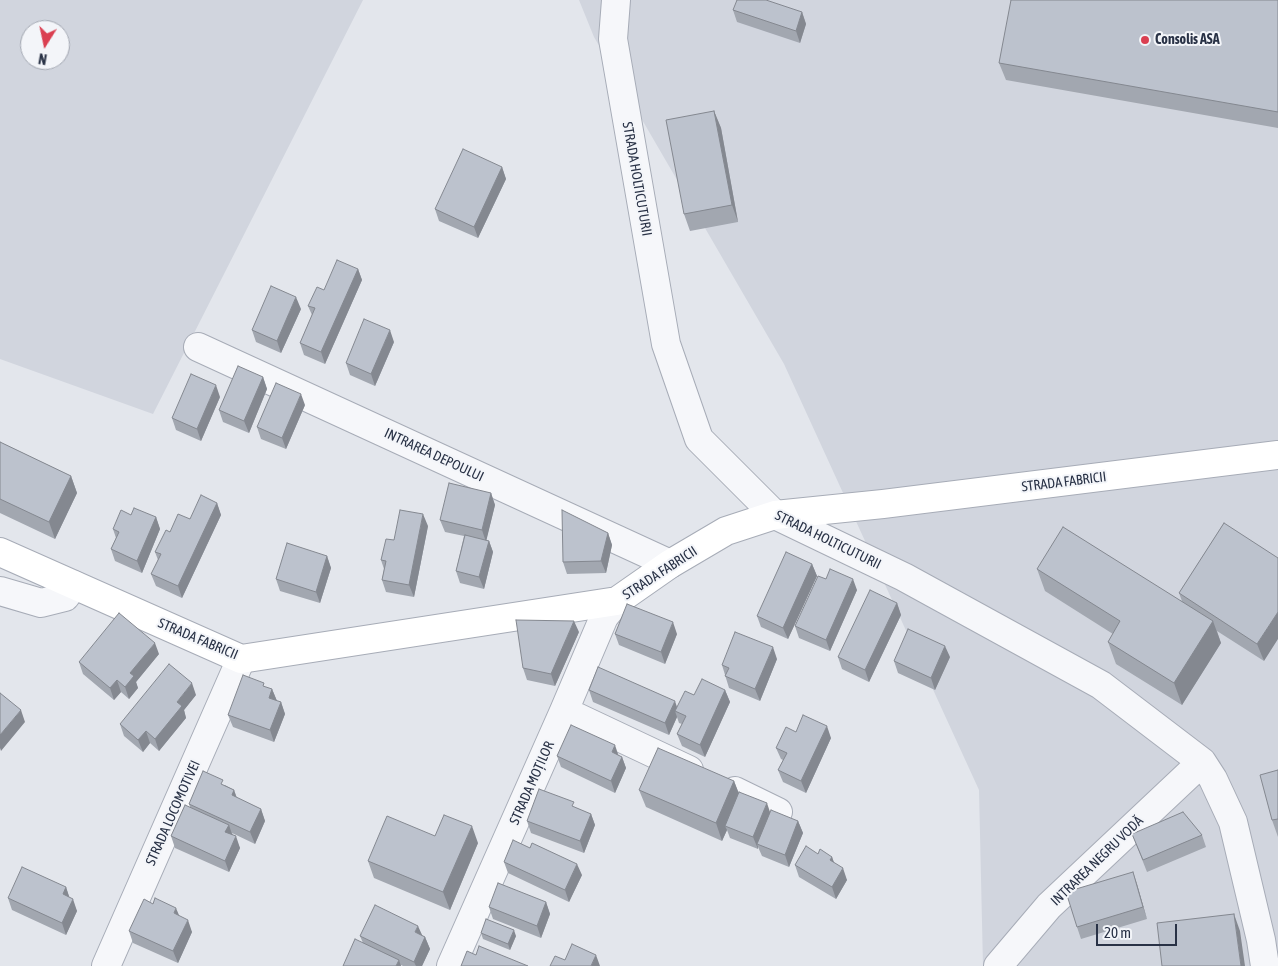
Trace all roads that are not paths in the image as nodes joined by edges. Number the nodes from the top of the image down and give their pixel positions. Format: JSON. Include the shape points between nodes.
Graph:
{"nodes":[{"id":1,"x":616,"y":0,"type":"edge"},
{"id":2,"x":198,"y":347,"type":"dead end"},
{"id":3,"x":1278,"y":455,"type":"edge"},
{"id":4,"x":775,"y":515,"type":"junction"},
{"id":5,"x":0,"y":552,"type":"edge"},
{"id":6,"x":670,"y":564,"type":"junction"},
{"id":7,"x":74,"y":585,"type":"junction"},
{"id":8,"x":0,"y":591,"type":"edge"},
{"id":9,"x":617,"y":601,"type":"junction"},
{"id":10,"x":241,"y":659,"type":"junction"},
{"id":11,"x":564,"y":711,"type":"junction"},
{"id":12,"x":1202,"y":762,"type":"junction"},
{"id":13,"x":778,"y":812,"type":"edge"},
{"id":14,"x":106,"y":966,"type":"edge"},
{"id":15,"x":451,"y":966,"type":"edge"},
{"id":16,"x":998,"y":966,"type":"edge"},
{"id":17,"x":1265,"y":966,"type":"edge"}],
"edges":[{"from":1,"to":4,"type":"street","name":"STRADA HOLTICUTURII","via":[[613,39],[666,344],[699,440]]},
{"from":2,"to":6,"type":"street","name":"INTRAREA DEPOULUI"},
{"from":3,"to":4,"type":"street","name":"STRADA FABRICII"},
{"from":4,"to":6,"type":"street","name":"STRADA FABRICII","via":[[726,531]]},
{"from":4,"to":12,"type":"street","name":"STRADA HOLTICUTURII","via":[[904,577],[1101,685]]},
{"from":5,"to":7,"type":"street","name":"STRADA FABRICII"},
{"from":6,"to":9,"type":"street","name":"STRADA FABRICII"},
{"from":7,"to":8,"type":"street","via":[[65,597],[40,603]]},
{"from":7,"to":10,"type":"street","name":"STRADA FABRICII"},
{"from":9,"to":10,"type":"street","name":"STRADA FABRICII"},
{"from":9,"to":11,"type":"street","name":"STRADA MOȚILOR","via":[[604,617]]},
{"from":10,"to":14,"type":"street","name":"STRADA LOCOMOTIVEI"},
{"from":11,"to":13,"type":"street"},
{"from":11,"to":15,"type":"street","name":"STRADA MOȚILOR"},
{"from":12,"to":16,"type":"street","name":"INTRAREA NEGRU VODĂ","via":[[1050,906]]},
{"from":12,"to":17,"type":"street","via":[[1233,822]]}]}
